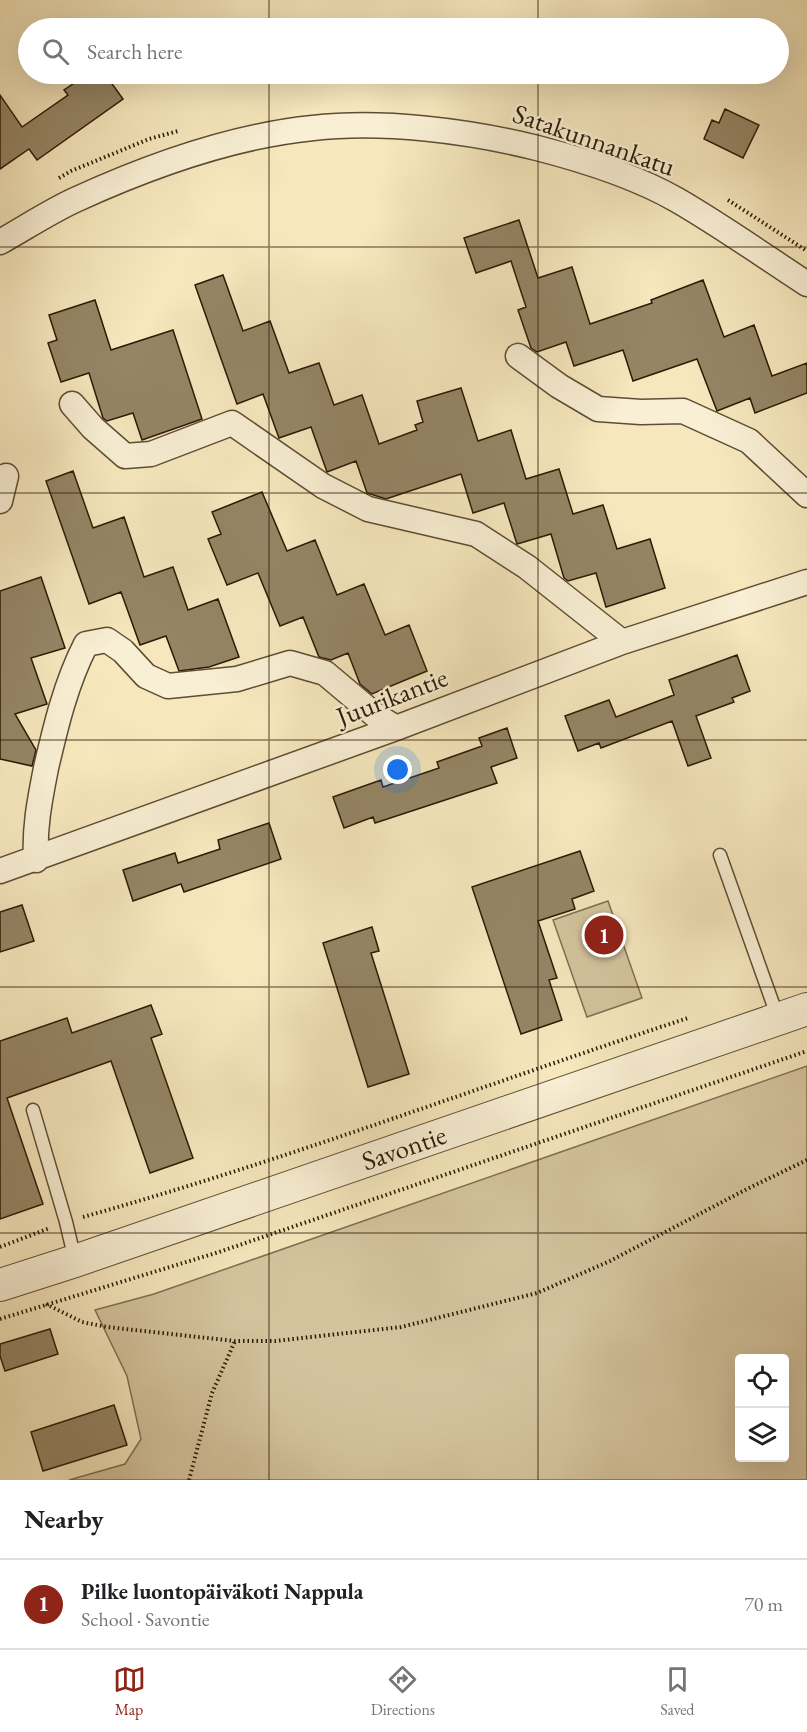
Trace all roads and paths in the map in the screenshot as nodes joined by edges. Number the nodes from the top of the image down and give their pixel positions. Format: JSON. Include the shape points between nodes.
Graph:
{"nodes":[{"id":1,"x":0,"y":243,"type":"edge"},
{"id":2,"x":807,"y":284,"type":"edge"},
{"id":3,"x":518,"y":356,"type":"dead end"},
{"id":4,"x":72,"y":404,"type":"dead end"},
{"id":5,"x":6,"y":476,"type":"dead end"},
{"id":6,"x":807,"y":495,"type":"edge"},
{"id":7,"x":0,"y":501,"type":"edge"},
{"id":8,"x":807,"y":582,"type":"edge"},
{"id":9,"x":622,"y":642,"type":"junction"},
{"id":10,"x":396,"y":728,"type":"junction"},
{"id":11,"x":720,"y":855,"type":"dead end"},
{"id":12,"x":36,"y":860,"type":"junction"},
{"id":13,"x":0,"y":871,"type":"edge"},
{"id":14,"x":793,"y":1014,"type":"edge"},
{"id":15,"x":689,"y":1017,"type":"dead end"},
{"id":16,"x":807,"y":1051,"type":"edge"},
{"id":17,"x":33,"y":1110,"type":"dead end"},
{"id":18,"x":807,"y":1160,"type":"edge"},
{"id":19,"x":66,"y":1222,"type":"junction"},
{"id":20,"x":0,"y":1247,"type":"edge"},
{"id":21,"x":75,"y":1261,"type":"junction"},
{"id":22,"x":0,"y":1285,"type":"edge"},
{"id":23,"x":46,"y":1304,"type":"junction"},
{"id":24,"x":0,"y":1319,"type":"edge"},
{"id":25,"x":235,"y":1341,"type":"junction"},
{"id":26,"x":189,"y":1480,"type":"edge"}],
"edges":[{"from":1,"to":2,"type":"street","name":"Satakunnankatu","via":[[73,201],[156,166],[251,139],[312,128],[368,126],[496,138],[625,176],[676,200]]},
{"from":3,"to":6,"type":"street","via":[[558,387],[598,409],[683,411],[750,441]]},
{"from":4,"to":9,"type":"street","via":[[125,456],[151,454],[232,423],[323,486],[368,509],[476,534],[527,567]]},
{"from":5,"to":7,"type":"street"},
{"from":8,"to":9,"type":"street","name":"Juurikantie"},
{"from":9,"to":10,"type":"street","name":"Juurikantie"},
{"from":10,"to":12,"type":"street","name":"Juurikantie"},
{"from":10,"to":12,"type":"street","via":[[325,673],[290,663],[237,679],[168,686],[146,676],[107,640],[86,644],[72,670],[55,727],[40,798]]},
{"from":11,"to":14,"type":"lane"},
{"from":12,"to":13,"type":"street","name":"Juurikantie"},
{"from":14,"to":21,"type":"street","name":"Savontie"},
{"from":15,"to":19,"type":"path","via":[[208,1180]]},
{"from":16,"to":23,"type":"path","via":[[219,1252]]},
{"from":17,"to":19,"type":"lane"},
{"from":18,"to":25,"type":"path","via":[[610,1261],[537,1293],[401,1328],[275,1341]]},
{"from":19,"to":20,"type":"path"},
{"from":19,"to":21,"type":"lane"},
{"from":21,"to":22,"type":"street","name":"Savontie"},
{"from":23,"to":24,"type":"path"},
{"from":23,"to":25,"type":"path","via":[[82,1322],[107,1327]]},
{"from":25,"to":26,"type":"path","via":[[212,1393]]}]}
